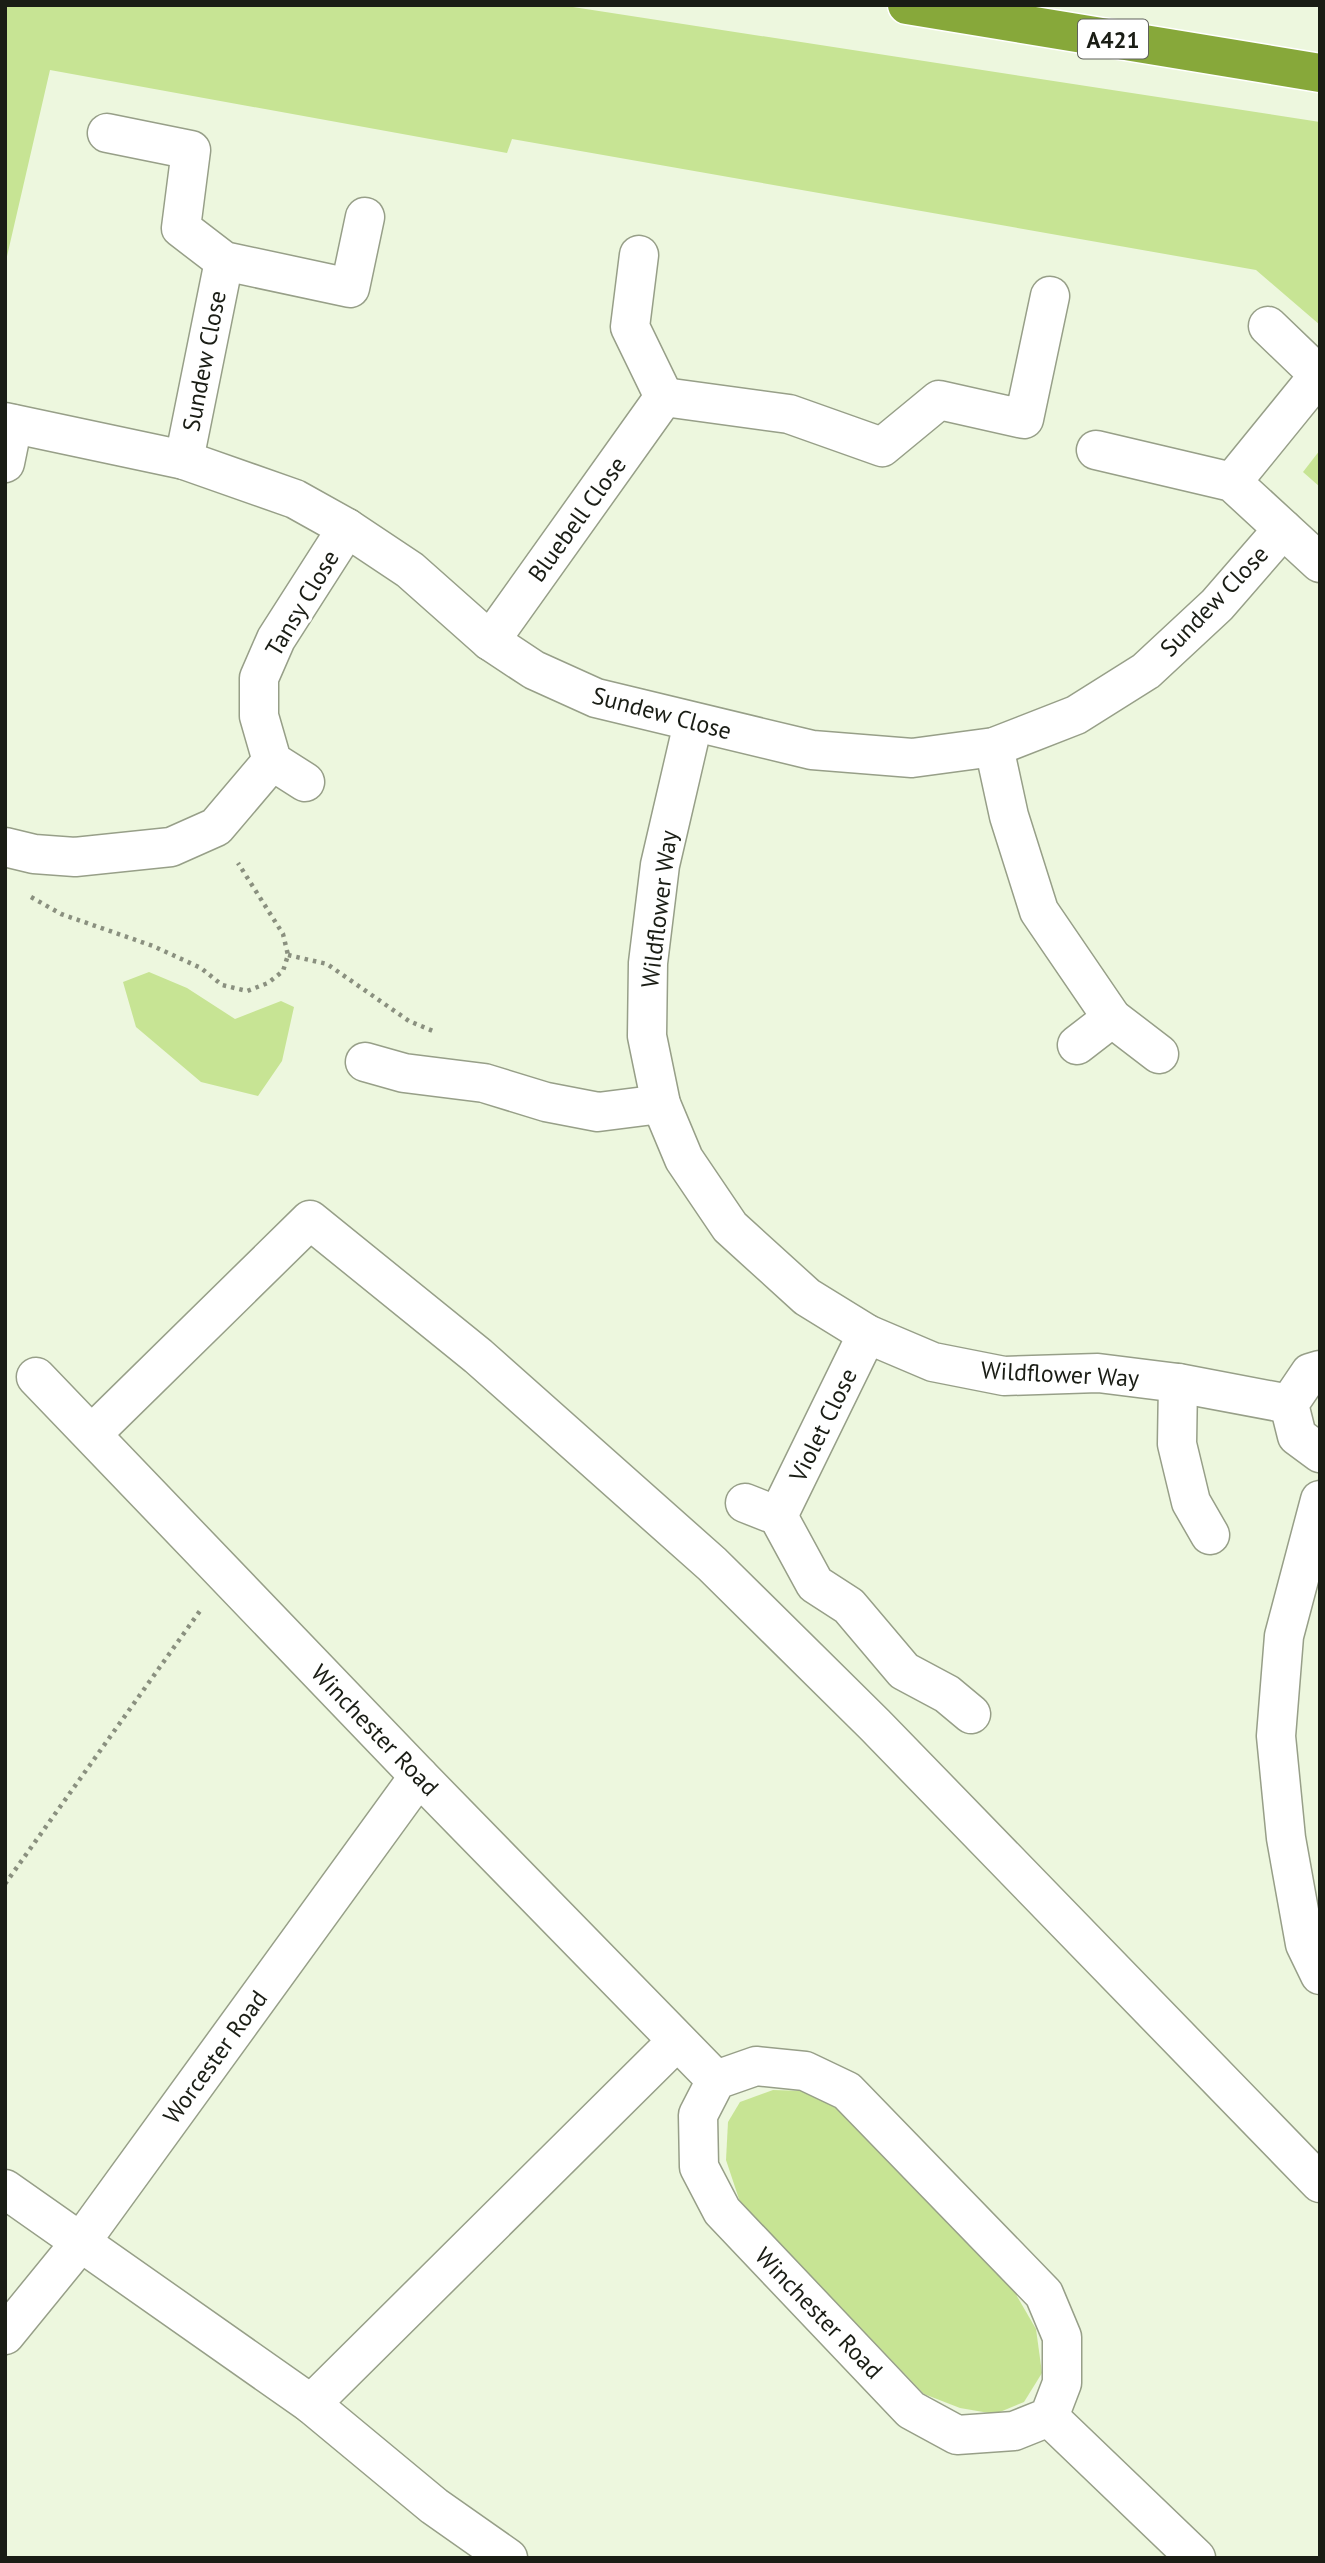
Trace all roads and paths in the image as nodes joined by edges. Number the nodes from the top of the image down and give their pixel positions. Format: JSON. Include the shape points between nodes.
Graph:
{"nodes":[{"id":1,"x":906,"y":5,"type":"edge"},
{"id":2,"x":1320,"y":73,"type":"edge"},
{"id":3,"x":107,"y":133,"type":"dead end"},
{"id":4,"x":365,"y":218,"type":"dead end"},
{"id":5,"x":639,"y":254,"type":"dead end"},
{"id":6,"x":224,"y":261,"type":"junction"},
{"id":7,"x":1050,"y":296,"type":"dead end"},
{"id":8,"x":1268,"y":326,"type":"dead end"},
{"id":9,"x":664,"y":397,"type":"junction"},
{"id":10,"x":9,"y":423,"type":"edge"},
{"id":11,"x":1096,"y":450,"type":"dead end"},
{"id":12,"x":184,"y":460,"type":"junction"},
{"id":13,"x":5,"y":463,"type":"edge"},
{"id":14,"x":1232,"y":482,"type":"junction"},
{"id":15,"x":347,"y":528,"type":"junction"},
{"id":16,"x":1283,"y":529,"type":"junction"},
{"id":17,"x":1320,"y":563,"type":"edge"},
{"id":18,"x":490,"y":641,"type":"junction"},
{"id":19,"x":693,"y":723,"type":"junction"},
{"id":20,"x":994,"y":747,"type":"junction"},
{"id":21,"x":272,"y":761,"type":"junction"},
{"id":22,"x":305,"y":782,"type":"dead end"},
{"id":23,"x":216,"y":827,"type":"junction"},
{"id":24,"x":5,"y":847,"type":"edge"},
{"id":25,"x":28,"y":895,"type":"dead end"},
{"id":26,"x":288,"y":955,"type":"junction"},
{"id":27,"x":1112,"y":1018,"type":"junction"},
{"id":28,"x":443,"y":1035,"type":"dead end"},
{"id":29,"x":1077,"y":1045,"type":"dead end"},
{"id":30,"x":1159,"y":1054,"type":"dead end"},
{"id":31,"x":365,"y":1062,"type":"dead end"},
{"id":32,"x":661,"y":1104,"type":"junction"},
{"id":33,"x":867,"y":1334,"type":"junction"},
{"id":34,"x":1320,"y":1370,"type":"edge"},
{"id":35,"x":36,"y":1377,"type":"dead end"},
{"id":36,"x":1178,"y":1383,"type":"junction"},
{"id":37,"x":1289,"y":1404,"type":"junction"},
{"id":38,"x":92,"y":1434,"type":"junction"},
{"id":39,"x":1320,"y":1453,"type":"edge"},
{"id":40,"x":1320,"y":1500,"type":"edge"},
{"id":41,"x":1210,"y":1535,"type":"dead end"},
{"id":42,"x":226,"y":1575,"type":"junction"},
{"id":43,"x":971,"y":1714,"type":"dead end"},
{"id":44,"x":419,"y":1776,"type":"junction"},
{"id":45,"x":5,"y":1884,"type":"edge"},
{"id":46,"x":1320,"y":1975,"type":"edge"},
{"id":47,"x":677,"y":2041,"type":"junction"},
{"id":48,"x":716,"y":2080,"type":"junction"},
{"id":49,"x":1320,"y":2183,"type":"edge"},
{"id":50,"x":5,"y":2189,"type":"edge"},
{"id":51,"x":80,"y":2243,"type":"junction"},
{"id":52,"x":5,"y":2335,"type":"edge"},
{"id":53,"x":311,"y":2404,"type":"junction"},
{"id":54,"x":1049,"y":2417,"type":"junction"},
{"id":55,"x":508,"y":2558,"type":"edge"},
{"id":56,"x":1196,"y":2558,"type":"edge"}],
"edges":[{"from":1,"to":2,"type":"highway","number":"A421"},
{"from":3,"to":6,"type":"street","via":[[191,150],[181,228]]},
{"from":4,"to":6,"type":"street","via":[[350,288]]},
{"from":5,"to":9,"type":"street","via":[[630,327]]},
{"from":6,"to":12,"type":"street","name":"Sundew Close"},
{"from":7,"to":9,"type":"street","via":[[1024,419],[939,400],[882,447],[789,414]]},
{"from":8,"to":14,"type":"street","via":[[1319,375]]},
{"from":9,"to":18,"type":"street","name":"Bluebell Close"},
{"from":10,"to":12,"type":"street","name":"Sundew Close"},
{"from":10,"to":13,"type":"street"},
{"from":11,"to":14,"type":"street"},
{"from":12,"to":15,"type":"street","name":"Sundew Close","via":[[295,499]]},
{"from":14,"to":16,"type":"street","name":"Sundew Close"},
{"from":15,"to":18,"type":"street","name":"Sundew Close","via":[[410,570]]},
{"from":15,"to":21,"type":"street","name":"Tansy Close","via":[[276,639],[259,678],[259,716]]},
{"from":16,"to":17,"type":"street","name":"Sundew Close"},
{"from":16,"to":20,"type":"street","name":"Sundew Close","via":[[1217,605],[1146,671],[1076,715]]},
{"from":18,"to":19,"type":"street","name":"Sundew Close","via":[[534,670],[596,698]]},
{"from":19,"to":20,"type":"street","name":"Sundew Close","via":[[812,750],[912,758]]},
{"from":19,"to":32,"type":"street","name":"Wildflower Way","via":[[660,864],[648,963],[648,1036]]},
{"from":20,"to":27,"type":"street","via":[[1009,816],[1039,911]]},
{"from":21,"to":22,"type":"street"},
{"from":21,"to":23,"type":"street"},
{"from":23,"to":24,"type":"street","via":[[171,846],[75,857]]},
{"from":23,"to":26,"type":"path","via":[[283,934]]},
{"from":25,"to":26,"type":"path","via":[[61,914],[201,968],[222,985],[247,990],[268,984],[282,971]]},
{"from":26,"to":28,"type":"path","via":[[327,964],[409,1021]]},
{"from":27,"to":29,"type":"street"},
{"from":27,"to":30,"type":"street"},
{"from":31,"to":32,"type":"street","via":[[404,1073],[484,1083],[598,1112]]},
{"from":32,"to":33,"type":"street","name":"Wildflower Way","via":[[684,1159],[730,1227],[807,1297]]},
{"from":33,"to":36,"type":"street","name":"Wildflower Way","via":[[933,1362],[1004,1376],[1098,1373]]},
{"from":33,"to":43,"type":"street","name":"Violet Close","via":[[761,1510],[815,1584],[849,1606],[904,1671],[947,1694]]},
{"from":34,"to":37,"type":"street","via":[[1310,1373]]},
{"from":35,"to":38,"type":"street","name":"Winchester Road"},
{"from":36,"to":37,"type":"street","name":"Wildflower Way"},
{"from":36,"to":41,"type":"street","via":[[1177,1444],[1191,1502]]},
{"from":37,"to":39,"type":"street","via":[[1297,1436]]},
{"from":38,"to":42,"type":"street","name":"Winchester Road"},
{"from":38,"to":49,"type":"street","via":[[310,1220],[478,1356],[712,1564]]},
{"from":40,"to":46,"type":"street","via":[[1284,1636],[1276,1736],[1286,1838],[1305,1944]]},
{"from":42,"to":44,"type":"street","name":"Winchester Road"},
{"from":42,"to":45,"type":"path"},
{"from":44,"to":47,"type":"street","name":"Winchester Road"},
{"from":44,"to":51,"type":"street","name":"Worcester Road"},
{"from":47,"to":48,"type":"street","name":"Winchester Road"},
{"from":47,"to":53,"type":"street"},
{"from":48,"to":54,"type":"street","via":[[756,2066],[804,2071],[847,2091],[1044,2294],[1062,2337],[1062,2383]]},
{"from":48,"to":54,"type":"street","name":"Winchester Road","via":[[698,2115],[699,2167],[722,2211],[911,2410],[957,2435],[1014,2431]]},
{"from":50,"to":51,"type":"street"},
{"from":51,"to":52,"type":"street","name":"Worcester Road"},
{"from":51,"to":53,"type":"street"},
{"from":53,"to":55,"type":"street","via":[[434,2506]]},
{"from":54,"to":56,"type":"street"}]}
